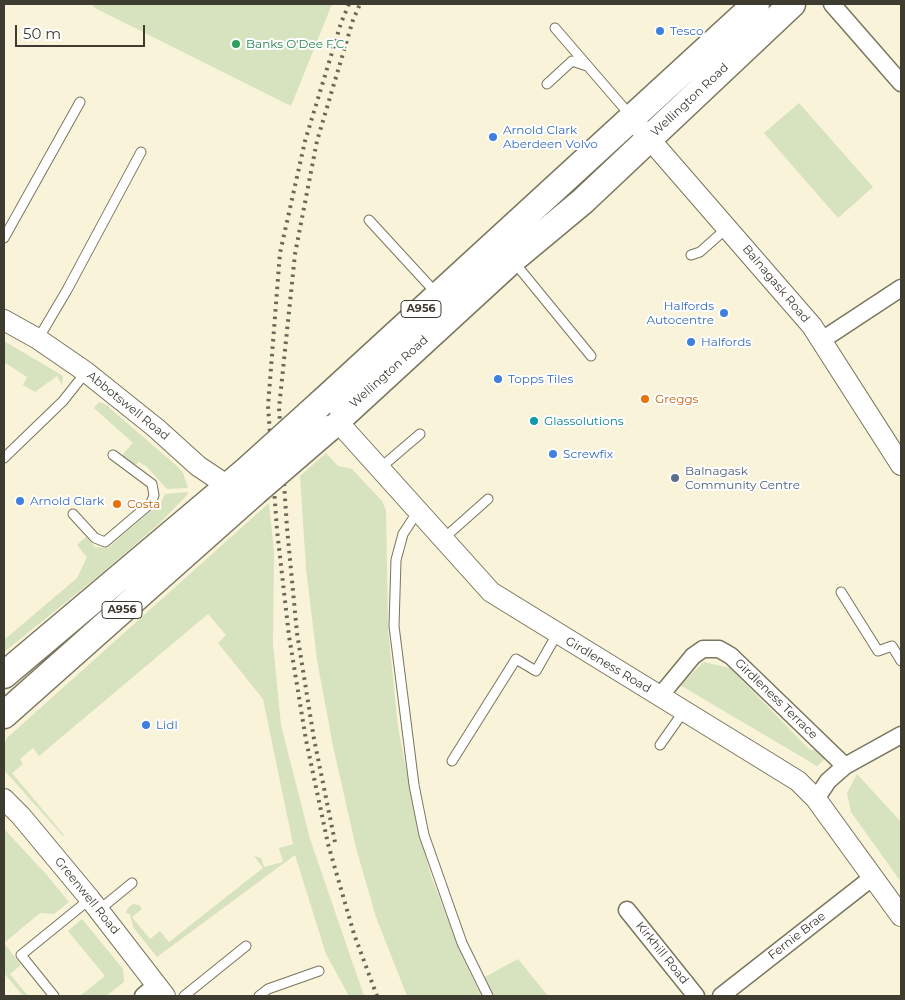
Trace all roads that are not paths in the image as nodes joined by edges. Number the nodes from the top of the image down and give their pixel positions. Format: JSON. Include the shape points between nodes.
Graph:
{"nodes":[{"id":1,"x":756,"y":4,"type":"edge"},
{"id":2,"x":792,"y":4,"type":"edge"},
{"id":3,"x":832,"y":4,"type":"edge"},
{"id":4,"x":555,"y":28,"type":"dead end"},
{"id":5,"x":587,"y":66,"type":"junction"},
{"id":6,"x":901,"y":83,"type":"edge"},
{"id":7,"x":547,"y":84,"type":"dead end"},
{"id":8,"x":80,"y":102,"type":"dead end"},
{"id":9,"x":632,"y":117,"type":"junction"},
{"id":10,"x":649,"y":139,"type":"junction"},
{"id":11,"x":141,"y":152,"type":"dead end"},
{"id":12,"x":369,"y":220,"type":"dead end"},
{"id":13,"x":727,"y":228,"type":"junction"},
{"id":14,"x":4,"y":238,"type":"edge"},
{"id":15,"x":691,"y":255,"type":"dead end"},
{"id":16,"x":512,"y":260,"type":"junction"},
{"id":17,"x":901,"y":288,"type":"edge"},
{"id":18,"x":437,"y":295,"type":"junction"},
{"id":19,"x":4,"y":320,"type":"edge"},
{"id":20,"x":38,"y":339,"type":"junction"},
{"id":21,"x":822,"y":340,"type":"junction"},
{"id":22,"x":591,"y":356,"type":"dead end"},
{"id":23,"x":86,"y":372,"type":"junction"},
{"id":24,"x":328,"y":417,"type":"junction"},
{"id":25,"x":420,"y":434,"type":"dead end"},
{"id":26,"x":112,"y":455,"type":"dead end"},
{"id":27,"x":4,"y":458,"type":"edge"},
{"id":28,"x":901,"y":465,"type":"edge"},
{"id":29,"x":379,"y":469,"type":"junction"},
{"id":30,"x":243,"y":488,"type":"junction"},
{"id":31,"x":488,"y":499,"type":"dead end"},
{"id":32,"x":418,"y":512,"type":"junction"},
{"id":33,"x":73,"y":514,"type":"dead end"},
{"id":34,"x":442,"y":539,"type":"junction"},
{"id":35,"x":842,"y":592,"type":"dead end"},
{"id":36,"x":557,"y":634,"type":"junction"},
{"id":37,"x":901,"y":661,"type":"edge"},
{"id":38,"x":4,"y":675,"type":"edge"},
{"id":39,"x":660,"y":696,"type":"junction"},
{"id":40,"x":684,"y":711,"type":"junction"},
{"id":41,"x":4,"y":715,"type":"edge"},
{"id":42,"x":901,"y":735,"type":"edge"},
{"id":43,"x":660,"y":745,"type":"dead end"},
{"id":44,"x":452,"y":761,"type":"dead end"},
{"id":45,"x":845,"y":766,"type":"junction"},
{"id":46,"x":4,"y":799,"type":"edge"},
{"id":47,"x":816,"y":799,"type":"junction"},
{"id":48,"x":872,"y":876,"type":"junction"},
{"id":49,"x":132,"y":883,"type":"dead end"},
{"id":50,"x":94,"y":904,"type":"junction"},
{"id":51,"x":627,"y":910,"type":"dead end"},
{"id":52,"x":901,"y":916,"type":"edge"},
{"id":53,"x":246,"y":946,"type":"dead end"},
{"id":54,"x":319,"y":971,"type":"dead end"},
{"id":55,"x":155,"y":992,"type":"edge"},
{"id":56,"x":54,"y":996,"type":"edge"},
{"id":57,"x":184,"y":996,"type":"edge"},
{"id":58,"x":259,"y":996,"type":"edge"},
{"id":59,"x":488,"y":996,"type":"edge"},
{"id":60,"x":696,"y":996,"type":"edge"},
{"id":61,"x":721,"y":996,"type":"edge"}],
"edges":[{"from":1,"to":9,"type":"main road","name":"Wellington Road","number":"A956"},
{"from":2,"to":10,"type":"main road","name":"Wellington Road","number":"A956"},
{"from":3,"to":6,"type":"street"},
{"from":4,"to":5,"type":"lane"},
{"from":5,"to":7,"type":"lane","via":[[572,62]]},
{"from":5,"to":9,"type":"lane"},
{"from":8,"to":14,"type":"lane"},
{"from":9,"to":10,"type":"street","name":"Balnagask Road"},
{"from":9,"to":18,"type":"main road","name":"Wellington Road","number":"A956"},
{"from":10,"to":13,"type":"street","name":"Balnagask Road"},
{"from":10,"to":16,"type":"main road","name":"Wellington Road","number":"A956","via":[[583,201]]},
{"from":11,"to":20,"type":"lane"},
{"from":12,"to":18,"type":"lane"},
{"from":13,"to":15,"type":"lane","via":[[700,252]]},
{"from":13,"to":21,"type":"street","name":"Balnagask Road"},
{"from":16,"to":22,"type":"lane"},
{"from":16,"to":24,"type":"main road","name":"Wellington Road","number":"A956"},
{"from":17,"to":21,"type":"street"},
{"from":18,"to":24,"type":"main road","name":"Wellington Road","number":"A956"},
{"from":19,"to":20,"type":"street","name":"Abbotswell Road"},
{"from":20,"to":23,"type":"street","name":"Abbotswell Road"},
{"from":21,"to":28,"type":"street","name":"Balnagask Road"},
{"from":23,"to":27,"type":"lane","via":[[63,401]]},
{"from":23,"to":30,"type":"street","name":"Abbotswell Road","via":[[198,466]]},
{"from":24,"to":29,"type":"street","name":"Girdleness Road"},
{"from":24,"to":30,"type":"main road","name":"Wellington Road","number":"A956","bridge":true},
{"from":25,"to":29,"type":"lane"},
{"from":26,"to":33,"type":"lane","via":[[150,481],[154,492],[152,501],[105,542],[95,538]]},
{"from":29,"to":32,"type":"street","name":"Girdleness Road"},
{"from":30,"to":38,"type":"main road","name":"Wellington Road","number":"A956"},
{"from":30,"to":41,"type":"main road","name":"Wellington Road","number":"A956"},
{"from":31,"to":34,"type":"lane"},
{"from":32,"to":34,"type":"street","name":"Girdleness Road"},
{"from":32,"to":59,"type":"lane","via":[[403,534],[396,560],[394,626],[414,784],[424,835],[462,943]]},
{"from":34,"to":36,"type":"street","name":"Girdleness Road","via":[[491,592]]},
{"from":35,"to":37,"type":"lane","via":[[878,651],[892,646]]},
{"from":36,"to":39,"type":"street","name":"Girdleness Road"},
{"from":36,"to":44,"type":"lane","via":[[536,672],[516,659]]},
{"from":39,"to":40,"type":"street","name":"Girdleness Road"},
{"from":39,"to":45,"type":"street","name":"Girdleness Terrace","via":[[694,656],[703,649],[719,649],[732,656]]},
{"from":40,"to":43,"type":"lane"},
{"from":40,"to":47,"type":"street","name":"Girdleness Road","via":[[798,781]]},
{"from":42,"to":45,"type":"street"},
{"from":45,"to":47,"type":"street","via":[[828,781]]},
{"from":46,"to":50,"type":"street","name":"Greenwell Road"},
{"from":47,"to":48,"type":"street","name":"Girdleness Road"},
{"from":48,"to":52,"type":"street","name":"Girdleness Road"},
{"from":48,"to":61,"type":"street","name":"Fernie Brae"},
{"from":49,"to":50,"type":"lane"},
{"from":50,"to":55,"type":"street","name":"Greenwell Road"},
{"from":50,"to":56,"type":"lane","via":[[20,955]]},
{"from":51,"to":60,"type":"street","name":"Kirkhill Road"},
{"from":53,"to":57,"type":"lane"},
{"from":54,"to":58,"type":"lane","via":[[275,986]]}]}
